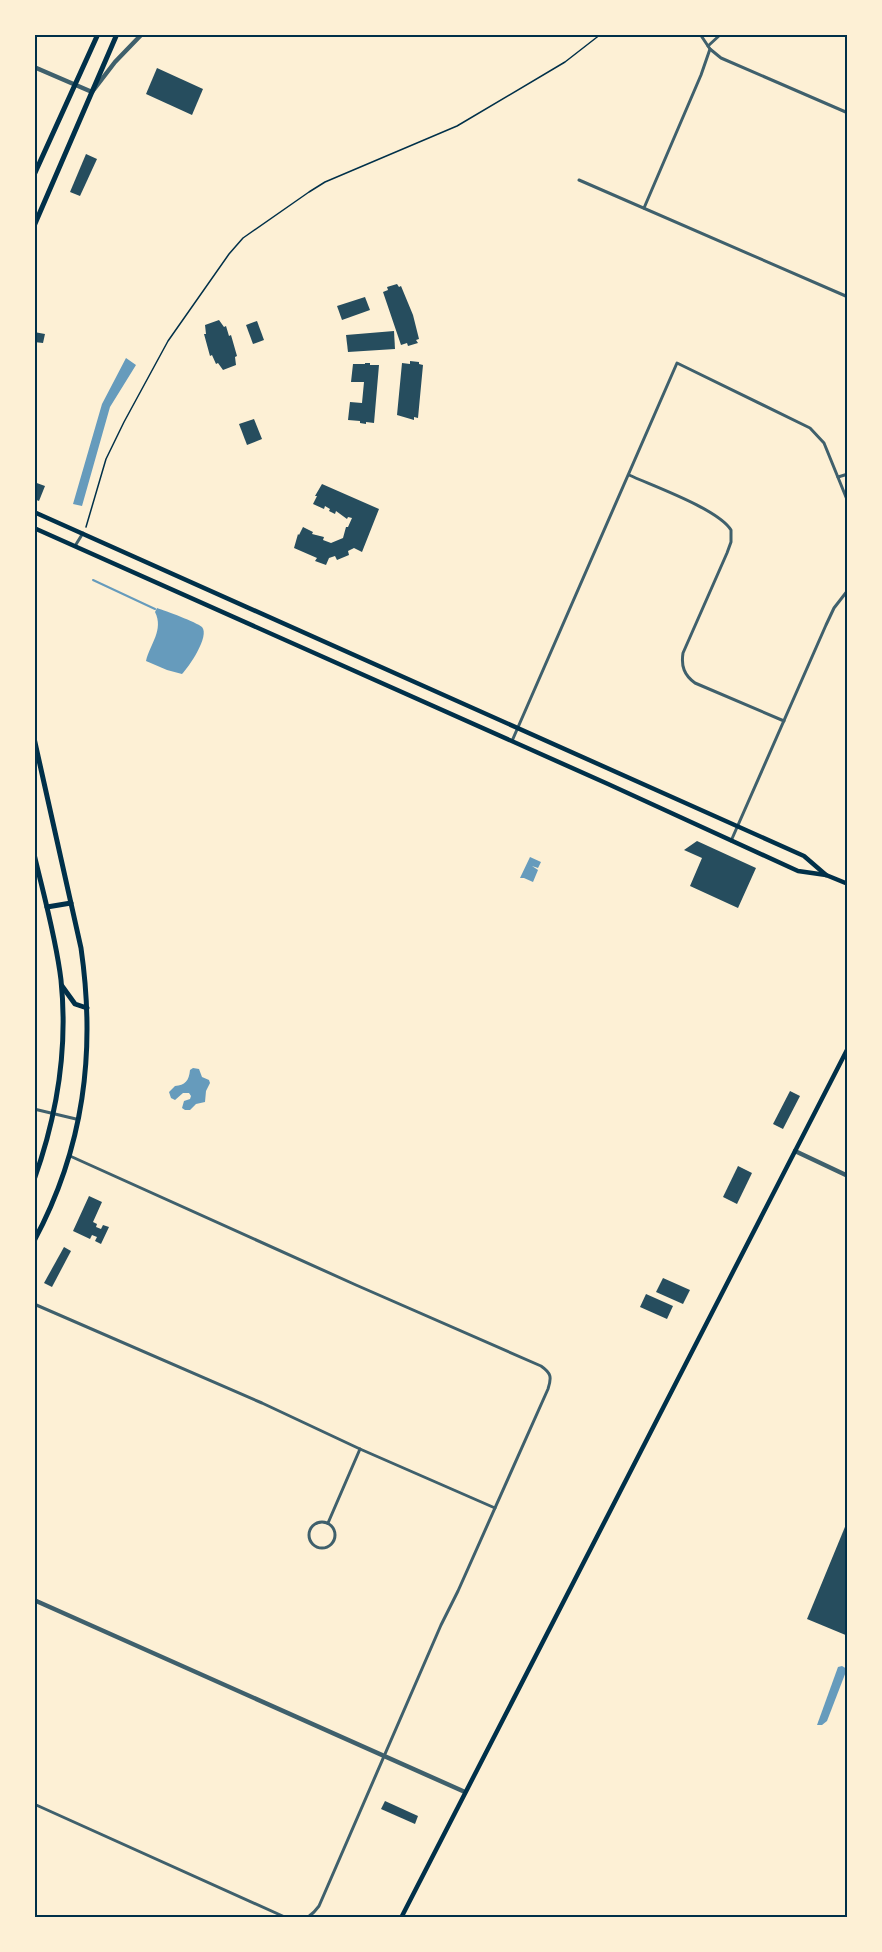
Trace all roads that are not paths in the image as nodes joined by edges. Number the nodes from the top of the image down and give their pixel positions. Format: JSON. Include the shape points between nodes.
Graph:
{"nodes":[{"id":1,"x":98,"y":34,"type":"edge"},
{"id":2,"x":117,"y":34,"type":"edge"},
{"id":3,"x":142,"y":34,"type":"edge"},
{"id":4,"x":700,"y":34,"type":"edge"},
{"id":5,"x":721,"y":34,"type":"edge"},
{"id":6,"x":709,"y":47,"type":"junction"},
{"id":7,"x":34,"y":67,"type":"edge"},
{"id":8,"x":75,"y":85,"type":"junction"},
{"id":9,"x":92,"y":93,"type":"junction"},
{"id":10,"x":848,"y":113,"type":"edge"},
{"id":11,"x":34,"y":175,"type":"edge"},
{"id":12,"x":579,"y":180,"type":"dead end"},
{"id":13,"x":644,"y":208,"type":"junction"},
{"id":14,"x":36,"y":219,"type":"edge"},
{"id":15,"x":34,"y":226,"type":"edge"},
{"id":16,"x":848,"y":297,"type":"edge"},
{"id":17,"x":848,"y":474,"type":"edge"},
{"id":18,"x":629,"y":475,"type":"junction"},
{"id":19,"x":838,"y":477,"type":"junction"},
{"id":20,"x":848,"y":502,"type":"edge"},
{"id":21,"x":34,"y":512,"type":"edge"},
{"id":22,"x":34,"y":528,"type":"edge"},
{"id":23,"x":83,"y":533,"type":"junction"},
{"id":24,"x":75,"y":546,"type":"junction"},
{"id":25,"x":848,"y":590,"type":"edge"},
{"id":26,"x":784,"y":721,"type":"junction"},
{"id":27,"x":519,"y":728,"type":"junction"},
{"id":28,"x":34,"y":738,"type":"edge"},
{"id":29,"x":512,"y":741,"type":"junction"},
{"id":30,"x":737,"y":827,"type":"junction"},
{"id":31,"x":731,"y":842,"type":"junction"},
{"id":32,"x":34,"y":854,"type":"edge"},
{"id":33,"x":826,"y":875,"type":"junction"},
{"id":34,"x":848,"y":884,"type":"edge"},
{"id":35,"x":71,"y":903,"type":"junction"},
{"id":36,"x":47,"y":908,"type":"junction"},
{"id":37,"x":61,"y":984,"type":"junction"},
{"id":38,"x":87,"y":1008,"type":"junction"},
{"id":39,"x":848,"y":1048,"type":"edge"},
{"id":40,"x":34,"y":1109,"type":"edge"},
{"id":41,"x":54,"y":1114,"type":"junction"},
{"id":42,"x":79,"y":1120,"type":"junction"},
{"id":43,"x":795,"y":1151,"type":"junction"},
{"id":44,"x":70,"y":1156,"type":"junction"},
{"id":45,"x":848,"y":1176,"type":"edge"},
{"id":46,"x":34,"y":1180,"type":"edge"},
{"id":47,"x":34,"y":1241,"type":"edge"},
{"id":48,"x":34,"y":1304,"type":"edge"},
{"id":49,"x":360,"y":1449,"type":"junction"},
{"id":50,"x":495,"y":1508,"type":"junction"},
{"id":51,"x":328,"y":1523,"type":"junction"},
{"id":52,"x":34,"y":1600,"type":"edge"},
{"id":53,"x":384,"y":1756,"type":"junction"},
{"id":54,"x":465,"y":1792,"type":"junction"},
{"id":55,"x":34,"y":1804,"type":"edge"},
{"id":56,"x":287,"y":1917,"type":"edge"},
{"id":57,"x":307,"y":1917,"type":"edge"},
{"id":58,"x":401,"y":1917,"type":"edge"}],
"edges":[{"from":1,"to":8,"type":"main road"},
{"from":2,"to":9,"type":"main road"},
{"from":3,"to":9,"type":"street"},
{"from":4,"to":6,"type":"street"},
{"from":5,"to":6,"type":"street"},
{"from":6,"to":10,"type":"street","via":[[736,66]]},
{"from":6,"to":13,"type":"street","via":[[701,75]]},
{"from":7,"to":8,"type":"street"},
{"from":8,"to":9,"type":"street"},
{"from":8,"to":11,"type":"main road"},
{"from":9,"to":14,"type":"main road"},
{"from":12,"to":13,"type":"street"},
{"from":13,"to":16,"type":"street"},
{"from":14,"to":15,"type":"main road"},
{"from":17,"to":19,"type":"street"},
{"from":18,"to":19,"type":"street","via":[[677,363],[810,428],[824,443]]},
{"from":18,"to":26,"type":"street","via":[[707,510],[731,530],[727,553],[683,653],[682,662],[689,678]]},
{"from":18,"to":27,"type":"street"},
{"from":19,"to":20,"type":"street"},
{"from":21,"to":23,"type":"main road"},
{"from":22,"to":24,"type":"main road"},
{"from":23,"to":24,"type":"street"},
{"from":23,"to":27,"type":"main road"},
{"from":24,"to":29,"type":"main road"},
{"from":25,"to":26,"type":"street","via":[[826,625]]},
{"from":26,"to":30,"type":"street"},
{"from":27,"to":29,"type":"street"},
{"from":27,"to":30,"type":"main road"},
{"from":28,"to":35,"type":"main road"},
{"from":29,"to":31,"type":"main road"},
{"from":30,"to":31,"type":"street"},
{"from":30,"to":33,"type":"main road","via":[[804,856]]},
{"from":31,"to":33,"type":"main road","via":[[798,871]]},
{"from":32,"to":36,"type":"main road"},
{"from":33,"to":34,"type":"main road"},
{"from":35,"to":36,"type":"main road"},
{"from":35,"to":38,"type":"main road","via":[[87,982]]},
{"from":36,"to":37,"type":"main road"},
{"from":37,"to":38,"type":"main road","via":[[75,1004]]},
{"from":37,"to":41,"type":"main road","via":[[63,1033]]},
{"from":38,"to":42,"type":"main road","via":[[87,1065]]},
{"from":39,"to":43,"type":"main road"},
{"from":40,"to":41,"type":"street"},
{"from":41,"to":42,"type":"street"},
{"from":41,"to":46,"type":"main road"},
{"from":42,"to":44,"type":"main road"},
{"from":43,"to":45,"type":"street"},
{"from":43,"to":54,"type":"main road"},
{"from":44,"to":47,"type":"main road"},
{"from":44,"to":50,"type":"street","via":[[549,1371],[548,1389]]},
{"from":48,"to":49,"type":"street"},
{"from":49,"to":50,"type":"street"},
{"from":49,"to":51,"type":"street"},
{"from":50,"to":53,"type":"street"},
{"from":51,"to":51,"type":"street","via":[[320,1522],[310,1530],[311,1542],[317,1547],[326,1548],[335,1538]]},
{"from":52,"to":53,"type":"street"},
{"from":53,"to":54,"type":"street"},
{"from":53,"to":57,"type":"street","via":[[319,1906]]},
{"from":54,"to":58,"type":"main road"},
{"from":55,"to":56,"type":"street"}]}
